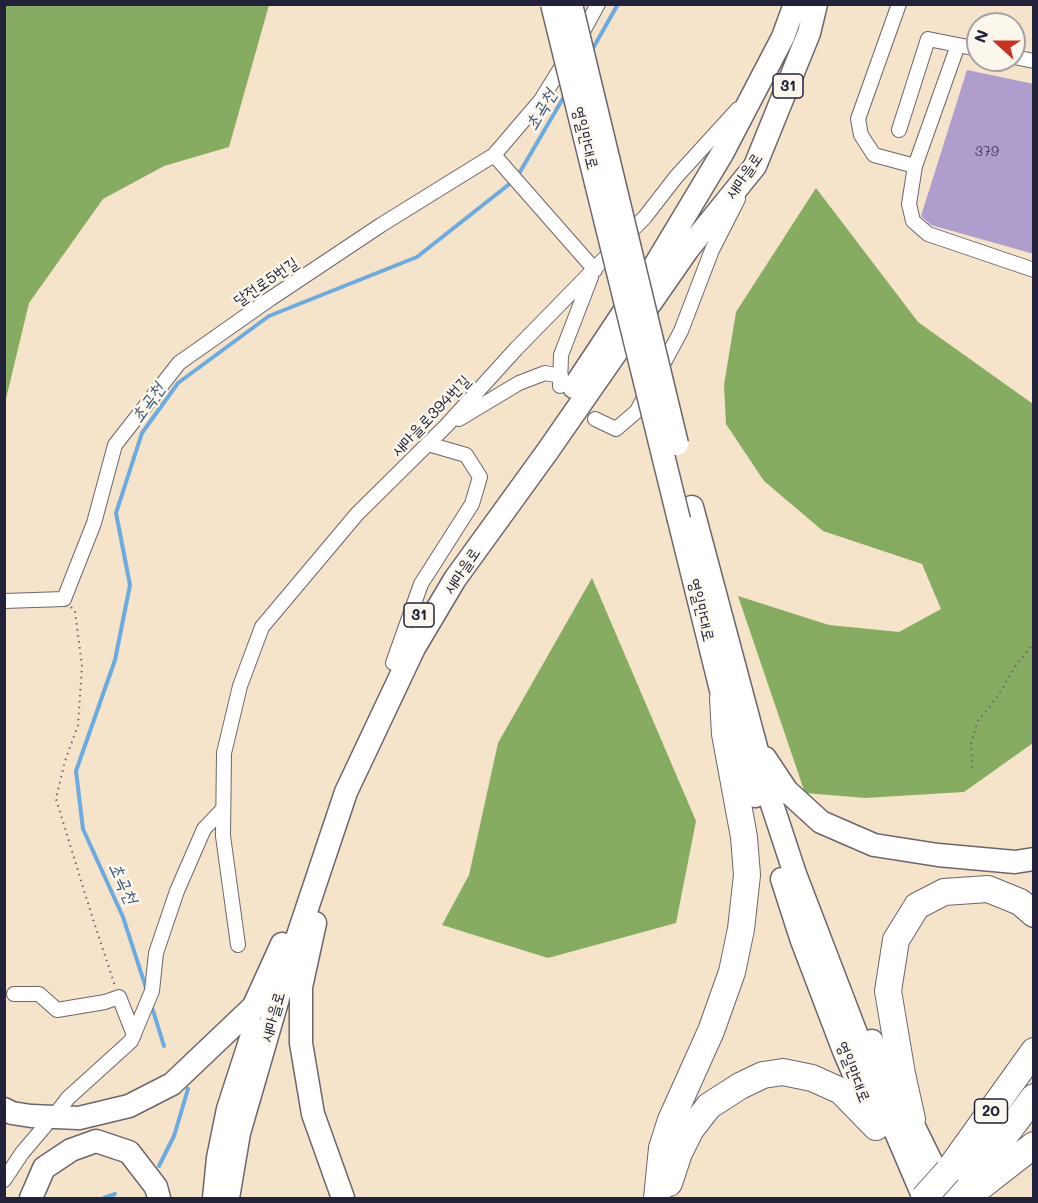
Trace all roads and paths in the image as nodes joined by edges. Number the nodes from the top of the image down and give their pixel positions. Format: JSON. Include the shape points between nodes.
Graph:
{"nodes":[{"id":1,"x":552,"y":4,"type":"edge"},
{"id":2,"x":571,"y":4,"type":"edge"},
{"id":3,"x":598,"y":4,"type":"edge"},
{"id":4,"x":795,"y":4,"type":"edge"},
{"id":5,"x":816,"y":4,"type":"edge"},
{"id":6,"x":899,"y":4,"type":"edge"},
{"id":7,"x":958,"y":45,"type":"junction"},
{"id":8,"x":966,"y":47,"type":"edge"},
{"id":9,"x":753,"y":92,"type":"junction"},
{"id":10,"x":898,"y":130,"type":"dead end"},
{"id":11,"x":494,"y":155,"type":"junction"},
{"id":12,"x":755,"y":166,"type":"junction"},
{"id":13,"x":915,"y":166,"type":"junction"},
{"id":14,"x":595,"y":270,"type":"junction"},
{"id":15,"x":1034,"y":270,"type":"edge"},
{"id":16,"x":595,"y":419,"type":"dead end"},
{"id":17,"x":447,"y":426,"type":"junction"},
{"id":18,"x":428,"y":444,"type":"junction"},
{"id":19,"x":686,"y":514,"type":"junction"},
{"id":20,"x":64,"y":599,"type":"junction"},
{"id":21,"x":4,"y":601,"type":"edge"},
{"id":22,"x":1034,"y":643,"type":"edge"},
{"id":23,"x":393,"y":663,"type":"junction"},
{"id":24,"x":723,"y":698,"type":"junction"},
{"id":25,"x":755,"y":745,"type":"junction"},
{"id":26,"x":972,"y":768,"type":"dead end"},
{"id":27,"x":346,"y":792,"type":"junction"},
{"id":28,"x":223,"y":809,"type":"junction"},
{"id":29,"x":1034,"y":859,"type":"edge"},
{"id":30,"x":1034,"y":914,"type":"edge"},
{"id":31,"x":282,"y":943,"type":"junction"},
{"id":32,"x":238,"y":945,"type":"dead end"},
{"id":33,"x":834,"y":979,"type":"junction"},
{"id":34,"x":14,"y":994,"type":"dead end"},
{"id":35,"x":119,"y":997,"type":"junction"},
{"id":36,"x":253,"y":1007,"type":"junction"},
{"id":37,"x":137,"y":1029,"type":"junction"},
{"id":38,"x":1034,"y":1051,"type":"edge"},
{"id":39,"x":1034,"y":1096,"type":"edge"},
{"id":40,"x":4,"y":1109,"type":"edge"},
{"id":41,"x":58,"y":1111,"type":"dead end"},
{"id":42,"x":912,"y":1119,"type":"junction"},
{"id":43,"x":45,"y":1126,"type":"dead end"},
{"id":44,"x":876,"y":1127,"type":"junction"},
{"id":45,"x":1032,"y":1145,"type":"edge"},
{"id":46,"x":4,"y":1180,"type":"edge"},
{"id":47,"x":31,"y":1198,"type":"edge"},
{"id":48,"x":159,"y":1198,"type":"edge"},
{"id":49,"x":202,"y":1198,"type":"edge"},
{"id":50,"x":214,"y":1198,"type":"edge"},
{"id":51,"x":228,"y":1198,"type":"edge"},
{"id":52,"x":343,"y":1198,"type":"edge"},
{"id":53,"x":657,"y":1198,"type":"edge"},
{"id":54,"x":668,"y":1198,"type":"edge"},
{"id":55,"x":907,"y":1198,"type":"edge"},
{"id":56,"x":924,"y":1198,"type":"edge"},
{"id":57,"x":949,"y":1198,"type":"edge"},
{"id":58,"x":958,"y":1198,"type":"edge"},
{"id":59,"x":966,"y":1198,"type":"edge"}],
"edges":[{"from":1,"to":19,"type":"main road","name":"영일만대로","bridge":true},
{"from":2,"to":19,"type":"main road","name":"영일만대로","bridge":true},
{"from":3,"to":11,"type":"street","name":"달전로5번길","via":[[541,100]]},
{"from":4,"to":9,"type":"main road","name":"새마을로","number":"31","via":[[783,37]]},
{"from":5,"to":12,"type":"main road","name":"새마을로","number":"31","via":[[809,33]]},
{"from":6,"to":13,"type":"street","via":[[858,119],[861,135],[874,155]]},
{"from":7,"to":8,"type":"street"},
{"from":7,"to":10,"type":"street","via":[[928,39]]},
{"from":7,"to":13,"type":"street"},
{"from":9,"to":14,"type":"street","name":"새마을로394번길"},
{"from":9,"to":23,"type":"main road","name":"새마을로","number":"31","via":[[723,152],[657,262],[426,602]]},
{"from":11,"to":14,"type":"street"},
{"from":11,"to":20,"type":"street","name":"달전로5번길","via":[[381,225],[179,363],[115,445],[94,523]]},
{"from":12,"to":16,"type":"street","via":[[712,250],[681,330],[637,411],[616,429]]},
{"from":12,"to":27,"type":"main road","name":"새마을로","number":"31","via":[[688,249],[455,579],[414,648]]},
{"from":13,"to":15,"type":"street","via":[[909,204],[913,221],[928,234]]},
{"from":14,"to":17,"type":"street","name":"새마을로394번길"},
{"from":14,"to":17,"type":"street","via":[[561,355],[561,381],[545,374],[519,383]]},
{"from":17,"to":18,"type":"street","name":"새마을로394번길"},
{"from":18,"to":23,"type":"street","via":[[466,455],[480,477],[472,504],[422,584]]},
{"from":18,"to":28,"type":"street","name":"새마을로394번길","via":[[357,514],[262,627],[240,686],[224,753]]},
{"from":19,"to":24,"type":"main road","name":"영일만대로"},
{"from":19,"to":25,"type":"main road","name":"영일만대로"},
{"from":20,"to":21,"type":"street"},
{"from":20,"to":35,"type":"path","via":[[75,611],[82,666],[78,725],[56,799]]},
{"from":22,"to":26,"type":"path","via":[[977,722],[971,745]]},
{"from":23,"to":31,"type":"main road","name":"새마을로","number":"31","via":[[307,858]]},
{"from":24,"to":44,"type":"main road","name":"영일만대로","via":[[801,938]]},
{"from":24,"to":53,"type":"highway","via":[[747,875],[741,929],[732,972],[717,1014],[671,1119],[662,1148]]},
{"from":25,"to":29,"type":"main road","via":[[787,791],[821,822],[874,845],[1015,862]]},
{"from":25,"to":33,"type":"main road","name":"영일만대로","via":[[795,874]]},
{"from":27,"to":51,"type":"main road","name":"새마을로","number":"31","via":[[282,985],[240,1133]]},
{"from":27,"to":52,"type":"main road","via":[[301,987],[302,1043],[313,1114]]},
{"from":28,"to":32,"type":"street","name":"새마을로394번길"},
{"from":28,"to":37,"type":"street","via":[[204,829],[177,891],[156,953],[152,991]]},
{"from":30,"to":42,"type":"highway","via":[[1020,902],[988,889],[944,892],[917,906],[896,940],[888,991]]},
{"from":31,"to":36,"type":"main road"},
{"from":31,"to":50,"type":"main road","name":"새마을로","number":"31","via":[[228,1109]]},
{"from":33,"to":42,"type":"main road","via":[[859,1015]]},
{"from":33,"to":56,"type":"main road","name":"영일만대로"},
{"from":34,"to":35,"type":"street","via":[[39,993],[57,1010]]},
{"from":35,"to":37,"type":"street"},
{"from":36,"to":40,"type":"main road","via":[[172,1084],[129,1106],[79,1118],[31,1116]]},
{"from":36,"to":49,"type":"main road","via":[[217,1096]]},
{"from":37,"to":41,"type":"street","via":[[131,1041]]},
{"from":38,"to":56,"type":"highway","number":"20","bridge":true,"via":[[948,1171]]},
{"from":39,"to":58,"type":"highway","number":"20"},
{"from":42,"to":57,"type":"main road"},
{"from":43,"to":46,"type":"street"},
{"from":44,"to":54,"type":"highway","via":[[841,1091],[812,1078],[783,1072],[763,1075],[709,1106],[697,1121],[679,1153]]},
{"from":44,"to":55,"type":"main road","name":"영일만대로"},
{"from":45,"to":59,"type":"highway"},
{"from":47,"to":48,"type":"main road","via":[[44,1168],[71,1150],[96,1141],[129,1152],[156,1187]]}]}
